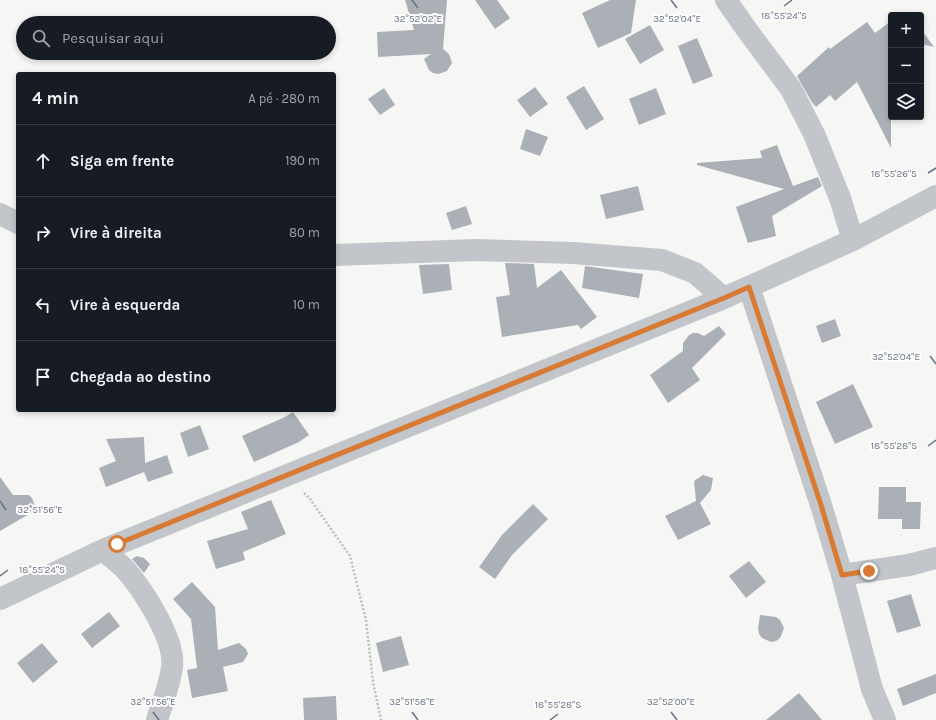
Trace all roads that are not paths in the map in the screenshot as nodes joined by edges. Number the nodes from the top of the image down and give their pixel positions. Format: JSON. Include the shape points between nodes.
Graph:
{"nodes":[{"id":1,"x":726,"y":0,"type":"edge"},
{"id":2,"x":936,"y":196,"type":"edge"},
{"id":3,"x":0,"y":214,"type":"edge"},
{"id":4,"x":16,"y":222,"type":"edge"},
{"id":5,"x":853,"y":240,"type":"junction"},
{"id":6,"x":336,"y":255,"type":"edge"},
{"id":7,"x":749,"y":287,"type":"junction"},
{"id":8,"x":724,"y":298,"type":"junction"},
{"id":9,"x":103,"y":550,"type":"junction"},
{"id":10,"x":936,"y":558,"type":"edge"},
{"id":11,"x":842,"y":575,"type":"junction"},
{"id":12,"x":0,"y":600,"type":"edge"},
{"id":13,"x":157,"y":720,"type":"edge"},
{"id":14,"x":884,"y":720,"type":"edge"}],
"edges":[{"from":1,"to":5,"type":"street","via":[[791,89],[814,134],[840,198]]},
{"from":2,"to":5,"type":"street"},
{"from":3,"to":4,"type":"street"},
{"from":5,"to":7,"type":"street"},
{"from":6,"to":8,"type":"street","via":[[477,250],[573,253],[662,260],[695,273]]},
{"from":7,"to":8,"type":"street"},
{"from":7,"to":11,"type":"street","via":[[819,497]]},
{"from":8,"to":9,"type":"street"},
{"from":9,"to":12,"type":"street"},
{"from":9,"to":13,"type":"street","via":[[124,568],[141,590],[165,630],[172,650],[172,667]]},
{"from":10,"to":11,"type":"street","via":[[909,565]]},
{"from":11,"to":14,"type":"street","via":[[872,690]]}]}
